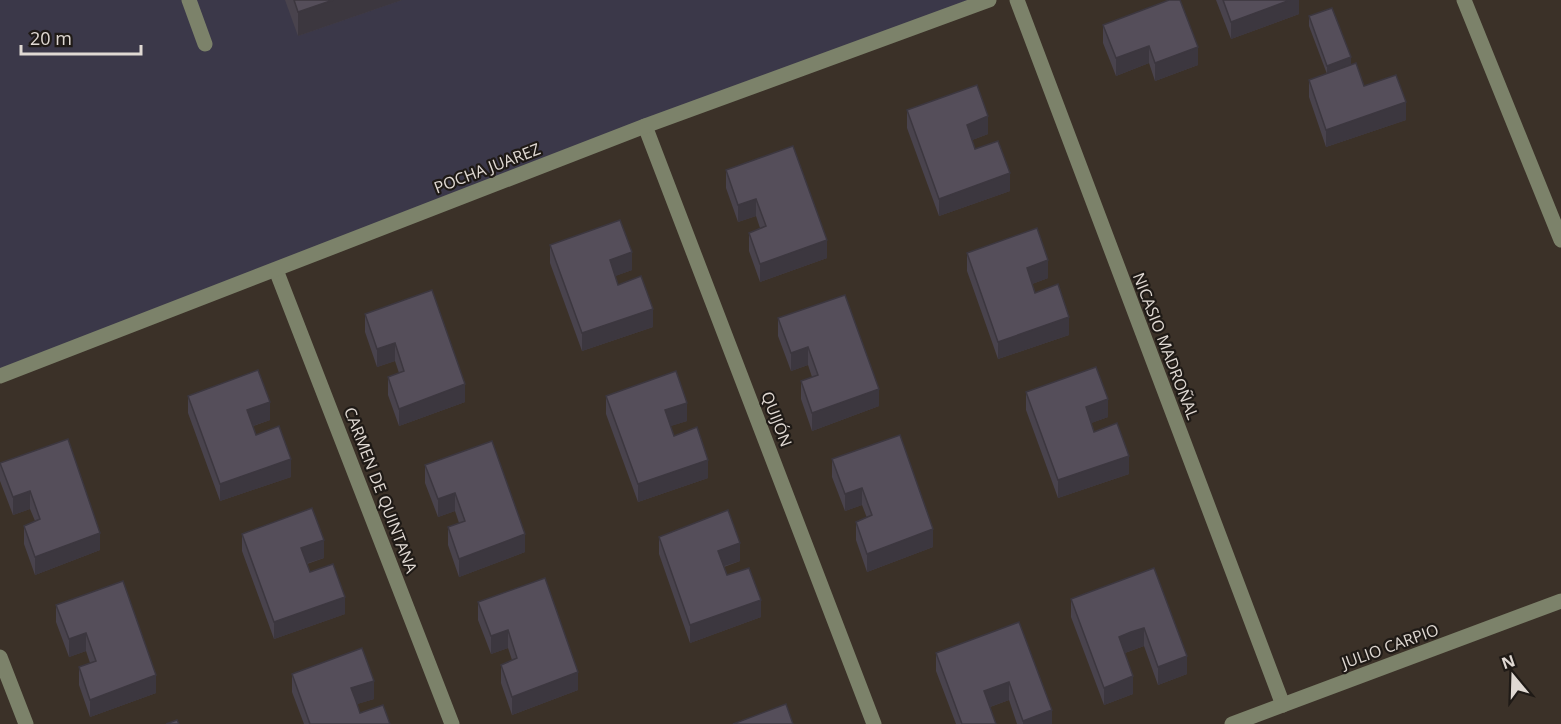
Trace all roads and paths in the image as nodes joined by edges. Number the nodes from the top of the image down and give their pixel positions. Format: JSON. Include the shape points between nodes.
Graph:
{"nodes":[{"id":1,"x":189,"y":0,"type":"edge"},
{"id":2,"x":989,"y":0,"type":"edge"},
{"id":3,"x":1017,"y":0,"type":"edge"},
{"id":4,"x":1464,"y":0,"type":"edge"},
{"id":5,"x":205,"y":44,"type":"dead end"},
{"id":6,"x":645,"y":126,"type":"junction"},
{"id":7,"x":1561,"y":240,"type":"edge"},
{"id":8,"x":276,"y":270,"type":"junction"},
{"id":9,"x":0,"y":376,"type":"edge"},
{"id":10,"x":1561,"y":602,"type":"edge"},
{"id":11,"x":0,"y":657,"type":"edge"},
{"id":12,"x":1283,"y":705,"type":"junction"},
{"id":13,"x":26,"y":724,"type":"edge"},
{"id":14,"x":452,"y":724,"type":"edge"},
{"id":15,"x":874,"y":724,"type":"edge"},
{"id":16,"x":1232,"y":724,"type":"edge"}],
"edges":[{"from":1,"to":5,"type":"street"},
{"from":2,"to":6,"type":"street","name":"POCHA JUAREZ"},
{"from":3,"to":12,"type":"street","name":"NICASIO MADROÑAL"},
{"from":4,"to":7,"type":"street"},
{"from":6,"to":8,"type":"street","name":"POCHA JUAREZ"},
{"from":6,"to":15,"type":"street","name":"QUIJÓN"},
{"from":8,"to":9,"type":"street","name":"POCHA JUAREZ"},
{"from":8,"to":14,"type":"street","name":"CARMEN DE QUINTANA"},
{"from":10,"to":12,"type":"street","name":"JULIO CARPIO"},
{"from":11,"to":13,"type":"street"},
{"from":12,"to":16,"type":"street","name":"JULIO CARPIO"}]}
